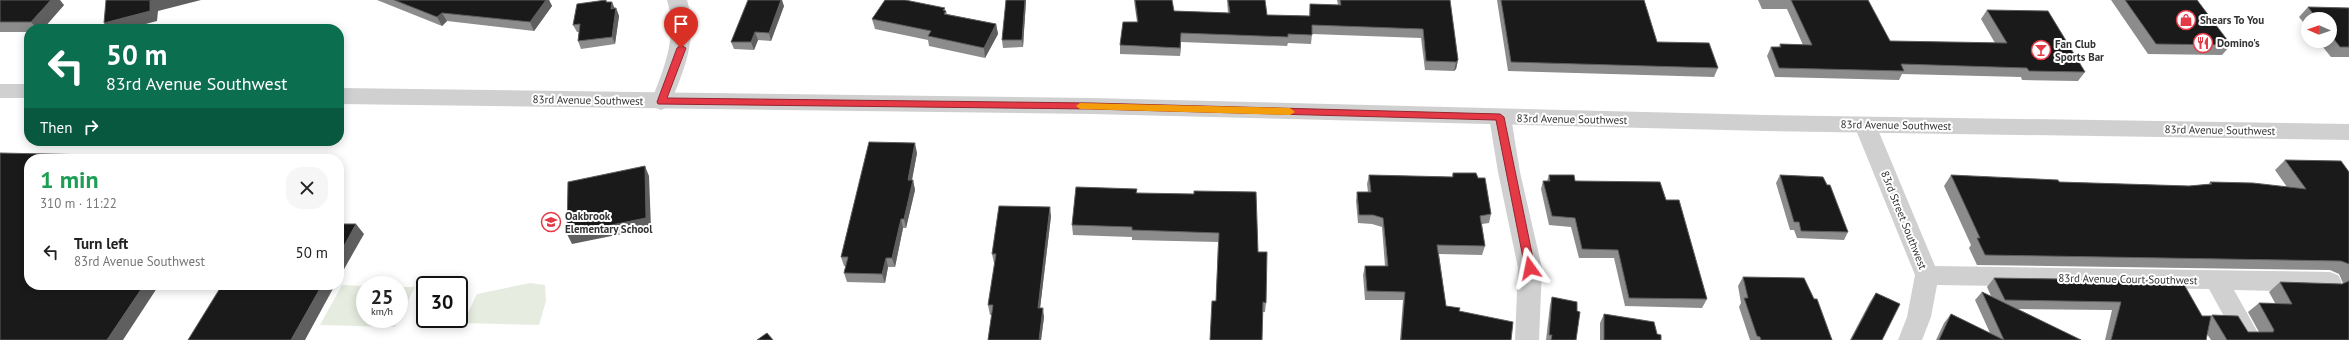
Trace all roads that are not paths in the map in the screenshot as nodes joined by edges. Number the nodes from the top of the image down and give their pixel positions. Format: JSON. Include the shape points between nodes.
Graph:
{"nodes":[{"id":1,"x":677,"y":0,"type":"edge"},
{"id":2,"x":0,"y":91,"type":"edge"},
{"id":3,"x":24,"y":91,"type":"edge"},
{"id":4,"x":344,"y":96,"type":"edge"},
{"id":5,"x":661,"y":102,"type":"junction"},
{"id":6,"x":1500,"y":117,"type":"junction"},
{"id":7,"x":1865,"y":125,"type":"junction"},
{"id":8,"x":2349,"y":132,"type":"edge"},
{"id":9,"x":1927,"y":275,"type":"junction"},
{"id":10,"x":2216,"y":281,"type":"junction"},
{"id":11,"x":2330,"y":282,"type":"edge"},
{"id":12,"x":1527,"y":340,"type":"edge"},
{"id":13,"x":1910,"y":340,"type":"edge"},
{"id":14,"x":2250,"y":340,"type":"edge"}],
"edges":[{"from":1,"to":5,"type":"street","via":[[681,9],[681,48]]},
{"from":2,"to":3,"type":"street"},
{"from":4,"to":5,"type":"street","name":"83rd Avenue Southwest"},
{"from":5,"to":6,"type":"street","name":"83rd Avenue Southwest","via":[[1091,106]]},
{"from":6,"to":7,"type":"street","name":"83rd Avenue Southwest"},
{"from":6,"to":12,"type":"street","via":[[1530,268]]},
{"from":7,"to":8,"type":"street","name":"83rd Avenue Southwest"},
{"from":7,"to":9,"type":"street","name":"83rd Street Southwest"},
{"from":9,"to":10,"type":"street","name":"83rd Avenue Court Southwest"},
{"from":9,"to":13,"type":"street","name":"83rd Street Southwest","via":[[1919,317]]},
{"from":10,"to":11,"type":"street","name":"83rd Avenue Court Southwest"},
{"from":10,"to":14,"type":"street"}]}
